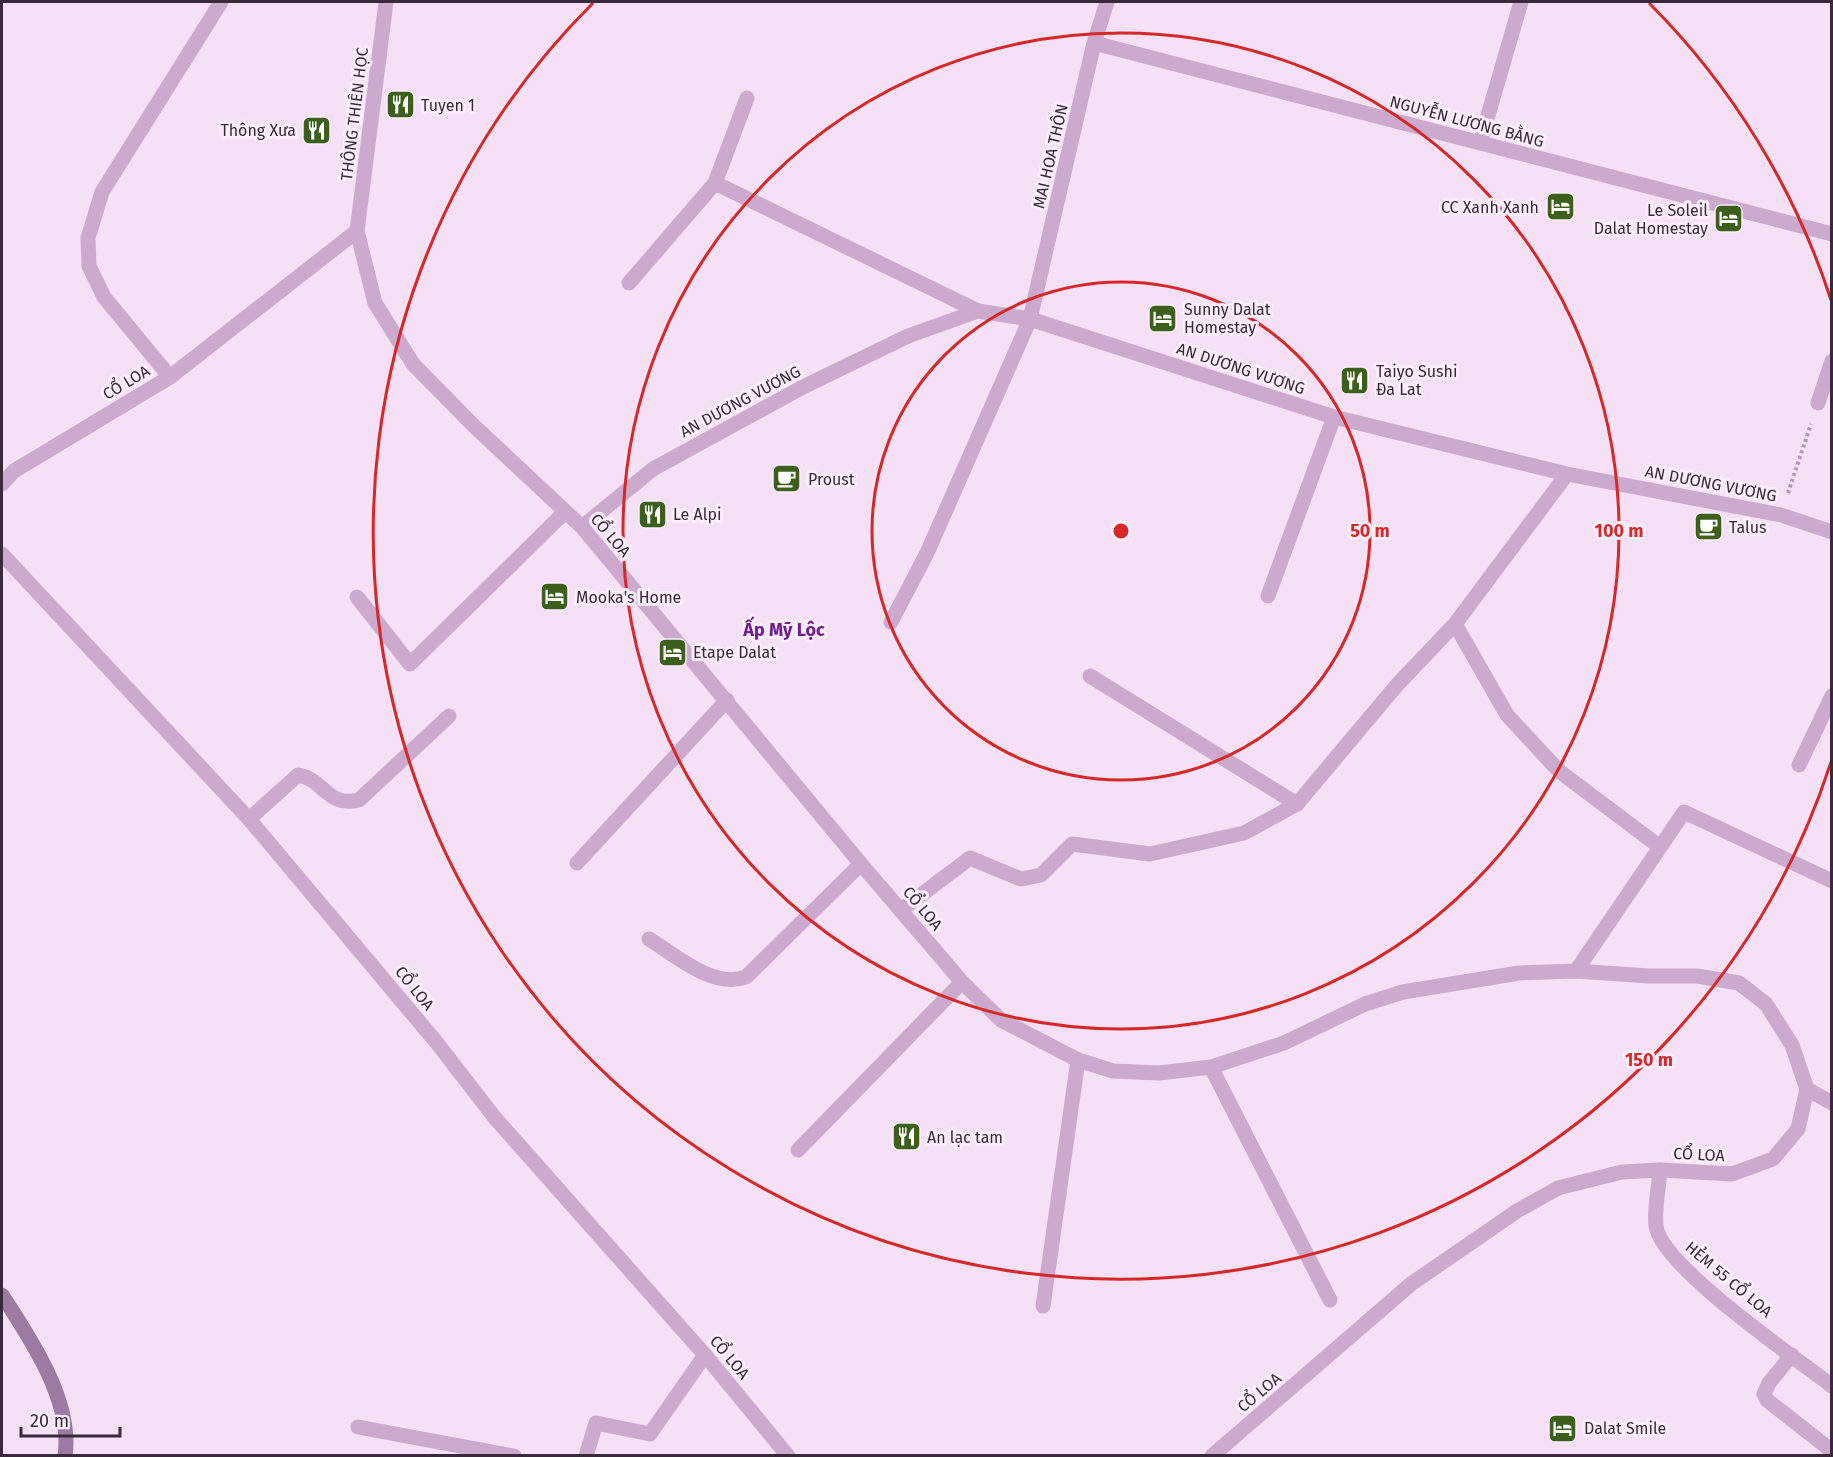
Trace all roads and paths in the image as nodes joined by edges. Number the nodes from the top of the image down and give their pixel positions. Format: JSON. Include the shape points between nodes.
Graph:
{"nodes":[{"id":1,"x":221,"y":2,"type":"edge"},
{"id":2,"x":386,"y":2,"type":"edge"},
{"id":3,"x":1107,"y":2,"type":"edge"},
{"id":4,"x":1521,"y":2,"type":"edge"},
{"id":5,"x":1094,"y":43,"type":"junction"},
{"id":6,"x":747,"y":98,"type":"dead end"},
{"id":7,"x":1480,"y":143,"type":"junction"},
{"id":8,"x":716,"y":183,"type":"junction"},
{"id":9,"x":357,"y":231,"type":"junction"},
{"id":10,"x":1832,"y":234,"type":"edge"},
{"id":11,"x":629,"y":283,"type":"dead end"},
{"id":12,"x":978,"y":311,"type":"junction"},
{"id":13,"x":1030,"y":319,"type":"junction"},
{"id":14,"x":1832,"y":361,"type":"edge"},
{"id":15,"x":170,"y":377,"type":"junction"},
{"id":16,"x":1818,"y":403,"type":"joint"},
{"id":17,"x":1334,"y":417,"type":"junction"},
{"id":18,"x":1567,"y":474,"type":"junction"},
{"id":19,"x":2,"y":484,"type":"edge"},
{"id":20,"x":566,"y":512,"type":"junction"},
{"id":21,"x":1781,"y":515,"type":"junction"},
{"id":22,"x":582,"y":527,"type":"junction"},
{"id":23,"x":1832,"y":532,"type":"edge"},
{"id":24,"x":2,"y":554,"type":"edge"},
{"id":25,"x":1268,"y":596,"type":"dead end"},
{"id":26,"x":357,"y":597,"type":"dead end"},
{"id":27,"x":891,"y":622,"type":"dead end"},
{"id":28,"x":1455,"y":624,"type":"junction"},
{"id":29,"x":1090,"y":676,"type":"dead end"},
{"id":30,"x":1832,"y":696,"type":"edge"},
{"id":31,"x":727,"y":700,"type":"junction"},
{"id":32,"x":449,"y":716,"type":"dead end"},
{"id":33,"x":1799,"y":765,"type":"dead end"},
{"id":34,"x":1297,"y":804,"type":"junction"},
{"id":35,"x":249,"y":819,"type":"junction"},
{"id":36,"x":1659,"y":847,"type":"junction"},
{"id":37,"x":577,"y":863,"type":"dead end"},
{"id":38,"x":861,"y":864,"type":"junction"},
{"id":39,"x":1832,"y":881,"type":"edge"},
{"id":40,"x":901,"y":910,"type":"junction"},
{"id":41,"x":649,"y":939,"type":"dead end"},
{"id":42,"x":1576,"y":971,"type":"junction"},
{"id":43,"x":962,"y":982,"type":"junction"},
{"id":44,"x":1078,"y":1060,"type":"junction"},
{"id":45,"x":1211,"y":1067,"type":"junction"},
{"id":46,"x":1807,"y":1089,"type":"junction"},
{"id":47,"x":1832,"y":1103,"type":"edge"},
{"id":48,"x":798,"y":1150,"type":"dead end"},
{"id":49,"x":1660,"y":1170,"type":"junction"},
{"id":50,"x":2,"y":1295,"type":"edge"},
{"id":51,"x":1330,"y":1300,"type":"dead end"},
{"id":52,"x":1043,"y":1306,"type":"dead end"},
{"id":53,"x":705,"y":1355,"type":"junction"},
{"id":54,"x":1792,"y":1355,"type":"junction"},
{"id":55,"x":1832,"y":1386,"type":"edge"},
{"id":56,"x":358,"y":1427,"type":"dead end"},
{"id":57,"x":1832,"y":1451,"type":"edge"},
{"id":58,"x":65,"y":1455,"type":"edge"},
{"id":59,"x":514,"y":1455,"type":"edge"},
{"id":60,"x":586,"y":1455,"type":"edge"},
{"id":61,"x":788,"y":1455,"type":"edge"},
{"id":62,"x":1212,"y":1455,"type":"edge"}],
"edges":[{"from":1,"to":15,"type":"street","via":[[102,192],[88,238],[89,266],[104,297]]},
{"from":2,"to":9,"type":"street","name":"THÔNG THIÊN HỌC"},
{"from":3,"to":5,"type":"street","name":"MAI HOA THÔN"},
{"from":4,"to":7,"type":"street"},
{"from":5,"to":7,"type":"street","name":"NGUYỄN LƯƠNG BẰNG"},
{"from":5,"to":13,"type":"street","name":"MAI HOA THÔN"},
{"from":6,"to":8,"type":"street"},
{"from":7,"to":10,"type":"street","name":"NGUYỄN LƯƠNG BẰNG"},
{"from":8,"to":11,"type":"street"},
{"from":8,"to":12,"type":"street"},
{"from":9,"to":15,"type":"street","name":"CỔ LOA"},
{"from":9,"to":20,"type":"street","name":"CỔ LOA","via":[[375,303],[413,364]]},
{"from":12,"to":13,"type":"street","name":"AN DƯƠNG VƯƠNG"},
{"from":12,"to":22,"type":"street","name":"AN DƯƠNG VƯƠNG","via":[[908,336],[803,387],[653,469]]},
{"from":13,"to":17,"type":"street","name":"AN DƯƠNG VƯƠNG"},
{"from":13,"to":27,"type":"street","name":"MAI HOA THÔN","via":[[927,553]]},
{"from":14,"to":16,"type":"street"},
{"from":15,"to":19,"type":"street","name":"CỔ LOA","via":[[14,471]]},
{"from":16,"to":21,"type":"path"},
{"from":17,"to":18,"type":"street","name":"AN DƯƠNG VƯƠNG"},
{"from":17,"to":25,"type":"street"},
{"from":18,"to":21,"type":"street","name":"AN DƯƠNG VƯƠNG"},
{"from":18,"to":28,"type":"street"},
{"from":20,"to":22,"type":"street","name":"CỔ LOA"},
{"from":20,"to":26,"type":"street","via":[[410,664]]},
{"from":21,"to":23,"type":"street","name":"AN DƯƠNG VƯƠNG"},
{"from":22,"to":31,"type":"street","name":"CỔ LOA"},
{"from":24,"to":35,"type":"street","name":"CỔ LOA"},
{"from":28,"to":34,"type":"street","via":[[1397,685]]},
{"from":28,"to":36,"type":"street","via":[[1507,715],[1560,771]]},
{"from":29,"to":34,"type":"street"},
{"from":30,"to":33,"type":"street"},
{"from":31,"to":37,"type":"street"},
{"from":31,"to":38,"type":"street","name":"CỔ LOA"},
{"from":32,"to":35,"type":"street","via":[[359,800],[338,801],[307,776],[298,775]]},
{"from":34,"to":40,"type":"street","via":[[1244,833],[1150,854],[1072,844],[1041,875],[1021,879],[970,858]]},
{"from":35,"to":53,"type":"street","name":"CỔ LOA","via":[[495,1118]]},
{"from":36,"to":39,"type":"street","via":[[1684,812]]},
{"from":36,"to":42,"type":"street"},
{"from":38,"to":40,"type":"street","name":"CỔ LOA"},
{"from":38,"to":41,"type":"street","via":[[746,977],[736,981],[721,981]]},
{"from":40,"to":43,"type":"street","name":"CỔ LOA"},
{"from":42,"to":45,"type":"street","name":"CỔ LOA","via":[[1519,973],[1403,992],[1365,1004],[1284,1043]]},
{"from":42,"to":46,"type":"street","name":"CỔ LOA","via":[[1697,976],[1739,983],[1766,1005],[1792,1044]]},
{"from":43,"to":44,"type":"street","name":"CỔ LOA","via":[[1000,1020]]},
{"from":43,"to":48,"type":"street"},
{"from":44,"to":45,"type":"street","name":"CỔ LOA","via":[[1113,1071]]},
{"from":44,"to":52,"type":"street"},
{"from":45,"to":51,"type":"street"},
{"from":46,"to":47,"type":"street"},
{"from":46,"to":49,"type":"street","name":"CỔ LOA","via":[[1798,1129],[1773,1159],[1732,1174]]},
{"from":49,"to":54,"type":"street","name":"HẺM 55 CỔ LOA","via":[[1656,1227],[1665,1247],[1696,1279]]},
{"from":49,"to":62,"type":"street","name":"CỔ LOA","via":[[1589,1179],[1558,1188],[1517,1210],[1411,1284]]},
{"from":50,"to":58,"type":"main road","via":[[41,1358],[54,1388],[62,1414]]},
{"from":53,"to":60,"type":"street","via":[[650,1434],[596,1423]]},
{"from":53,"to":61,"type":"street","name":"CỔ LOA"},
{"from":54,"to":55,"type":"street","name":"HẺM 55 CỔ LOA"},
{"from":54,"to":57,"type":"street","via":[[1764,1394]]},
{"from":56,"to":59,"type":"street"}]}
